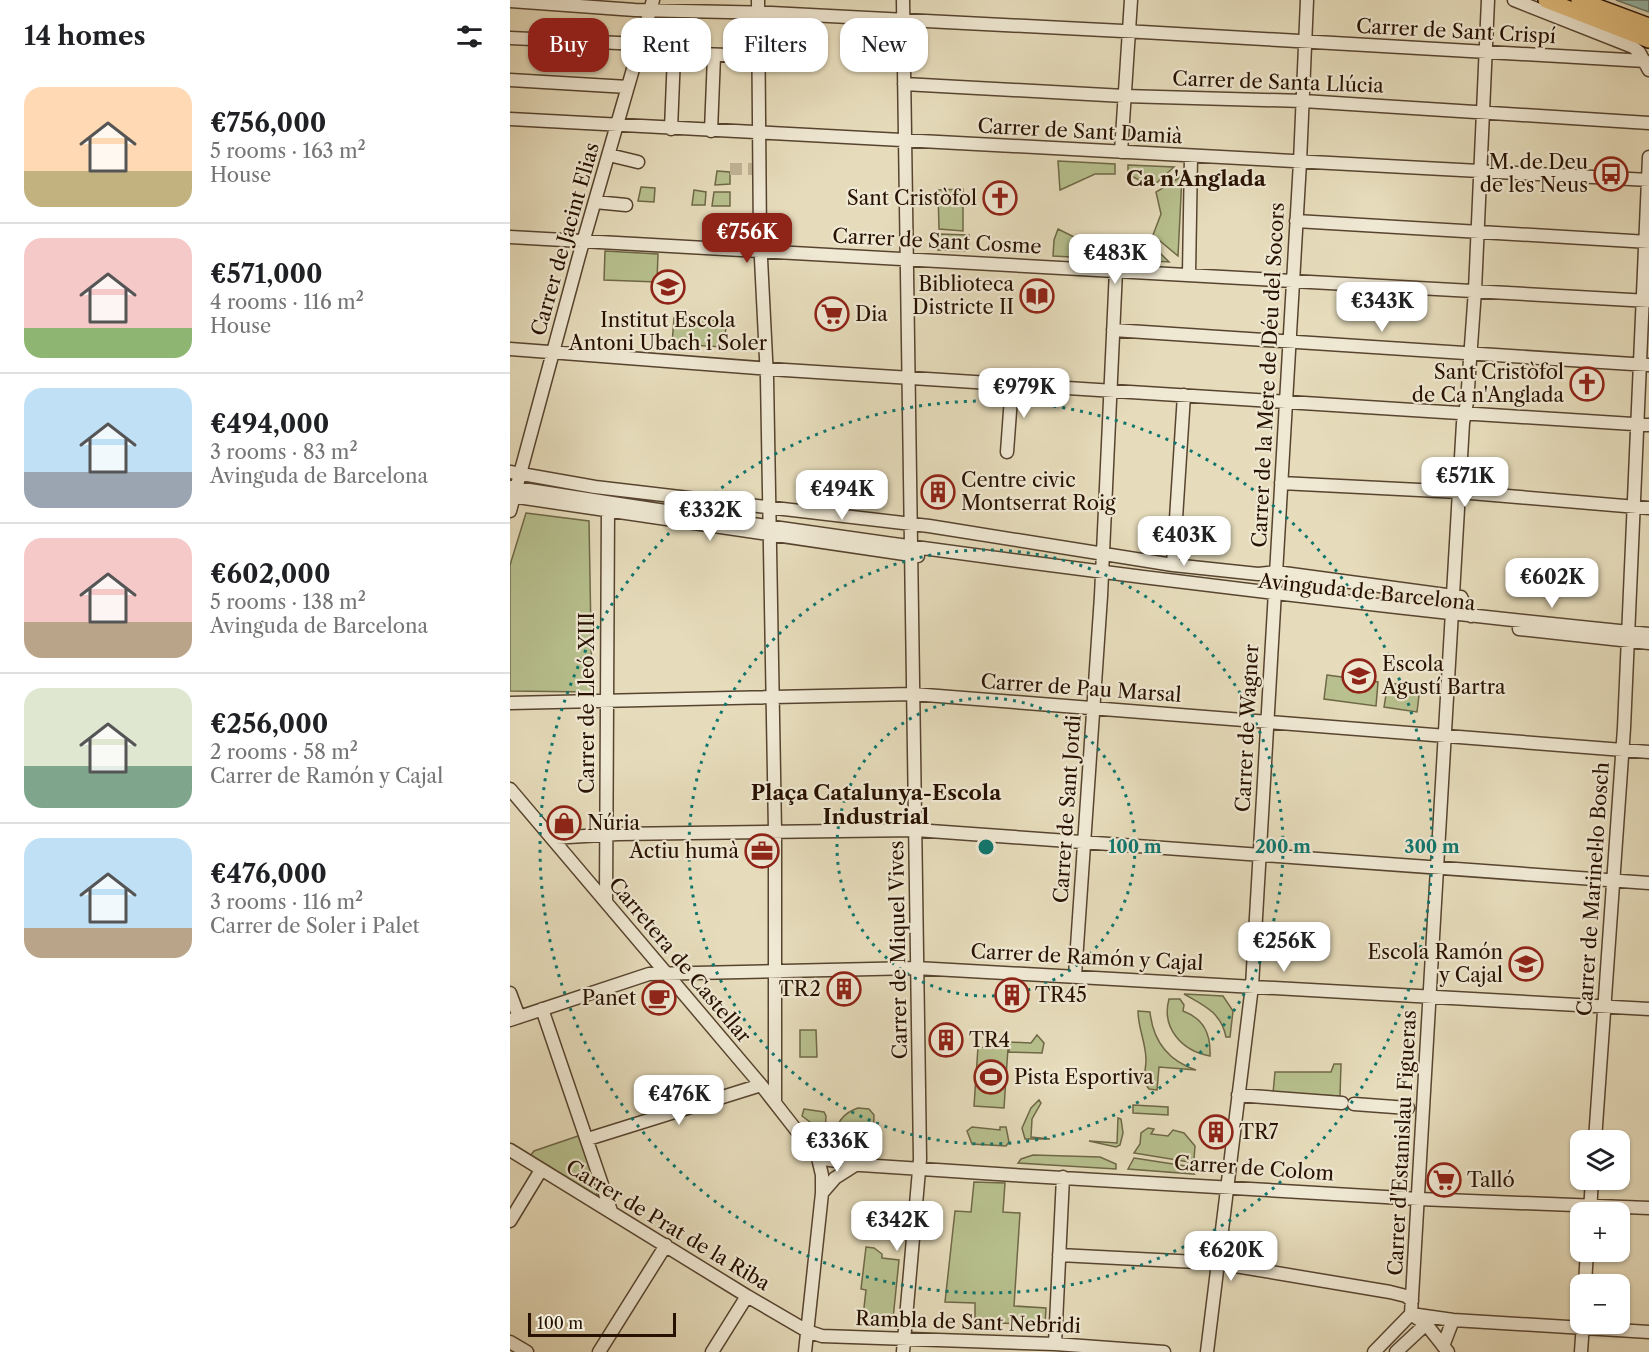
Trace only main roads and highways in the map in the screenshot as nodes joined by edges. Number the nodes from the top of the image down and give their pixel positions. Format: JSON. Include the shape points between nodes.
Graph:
{"nodes":[{"id":1,"x":1546,"y":0,"type":"edge"},
{"id":2,"x":1579,"y":0,"type":"edge"},
{"id":3,"x":1561,"y":8,"type":"edge"},
{"id":4,"x":1649,"y":26,"type":"edge"},
{"id":5,"x":1649,"y":40,"type":"edge"}],
"edges":[{"from":1,"to":3,"type":"main road"},
{"from":2,"to":4,"type":"main road"},
{"from":3,"to":5,"type":"main road"}]}
